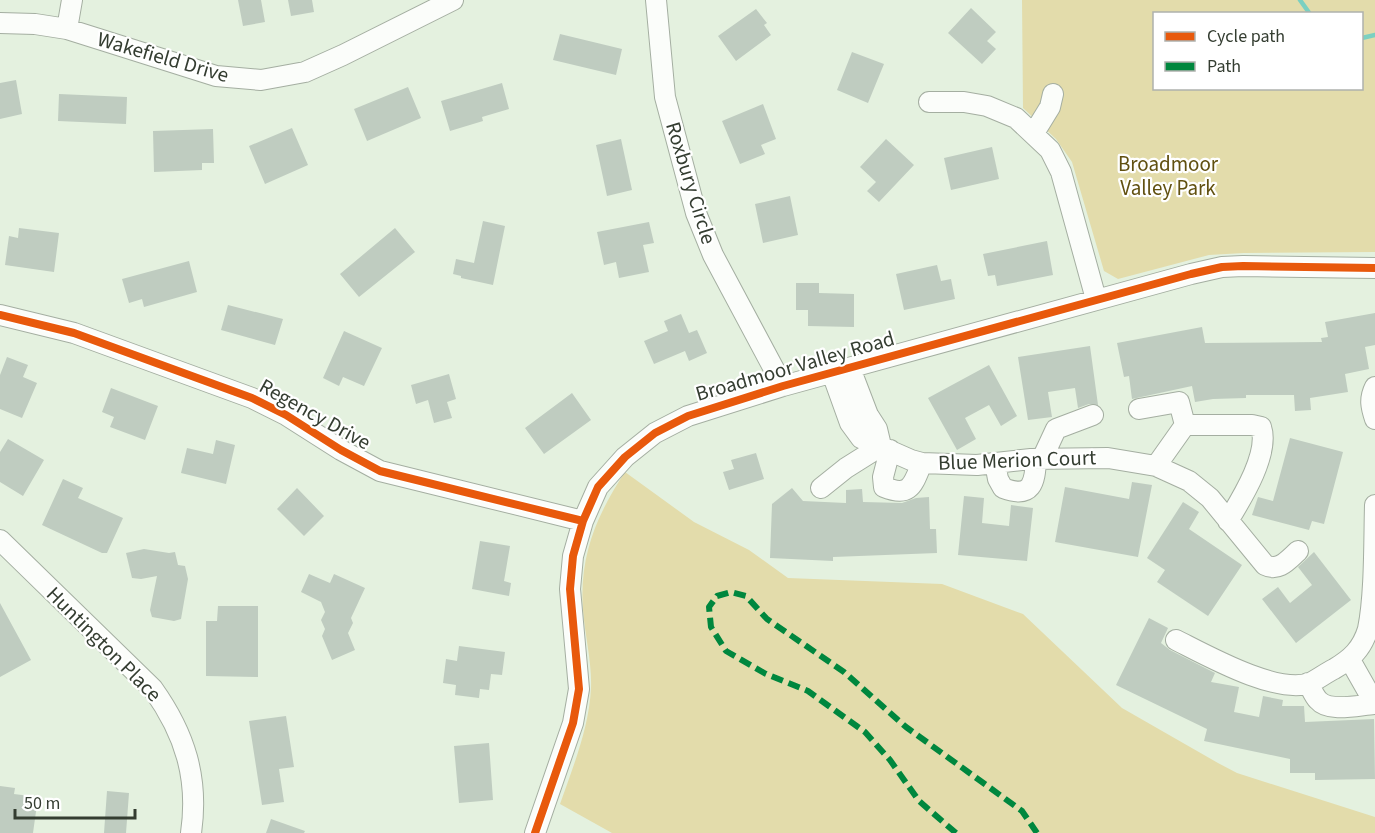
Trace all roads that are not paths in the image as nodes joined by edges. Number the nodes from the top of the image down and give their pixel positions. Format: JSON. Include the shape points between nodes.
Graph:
{"nodes":[{"id":1,"x":72,"y":0,"type":"edge"},
{"id":2,"x":453,"y":0,"type":"edge"},
{"id":3,"x":656,"y":0,"type":"edge"},
{"id":4,"x":0,"y":23,"type":"edge"},
{"id":5,"x":68,"y":30,"type":"junction"},
{"id":6,"x":1053,"y":94,"type":"dead end"},
{"id":7,"x":929,"y":102,"type":"dead end"},
{"id":8,"x":1034,"y":133,"type":"junction"},
{"id":9,"x":1375,"y":268,"type":"edge"},
{"id":10,"x":1096,"y":299,"type":"junction"},
{"id":11,"x":0,"y":315,"type":"edge"},
{"id":12,"x":841,"y":370,"type":"junction"},
{"id":13,"x":783,"y":386,"type":"junction"},
{"id":14,"x":1375,"y":387,"type":"edge"},
{"id":15,"x":1139,"y":409,"type":"dead end"},
{"id":16,"x":1093,"y":415,"type":"dead end"},
{"id":17,"x":1375,"y":419,"type":"edge"},
{"id":18,"x":1185,"y":424,"type":"junction"},
{"id":19,"x":886,"y":448,"type":"junction"},
{"id":20,"x":1039,"y":459,"type":"junction"},
{"id":21,"x":922,"y":463,"type":"junction"},
{"id":22,"x":995,"y":463,"type":"junction"},
{"id":23,"x":1156,"y":466,"type":"junction"},
{"id":24,"x":822,"y":488,"type":"dead end"},
{"id":25,"x":1375,"y":505,"type":"edge"},
{"id":26,"x":1228,"y":520,"type":"junction"},
{"id":27,"x":583,"y":521,"type":"junction"},
{"id":28,"x":0,"y":540,"type":"edge"},
{"id":29,"x":1298,"y":551,"type":"dead end"},
{"id":30,"x":1176,"y":640,"type":"dead end"},
{"id":31,"x":1350,"y":660,"type":"junction"},
{"id":32,"x":1308,"y":683,"type":"junction"},
{"id":33,"x":1375,"y":704,"type":"edge"},
{"id":34,"x":191,"y":833,"type":"edge"},
{"id":35,"x":535,"y":833,"type":"edge"}],
"edges":[{"from":1,"to":5,"type":"street"},
{"from":2,"to":5,"type":"street","name":"Wakefield Drive","via":[[343,56],[304,72],[261,80],[216,76]]},
{"from":3,"to":13,"type":"street","name":"Roxbury Circle","via":[[665,97],[696,213],[713,255]]},
{"from":4,"to":5,"type":"street","name":"Wakefield Drive"},
{"from":6,"to":8,"type":"street"},
{"from":7,"to":8,"type":"street","via":[[987,106],[1016,118]]},
{"from":8,"to":10,"type":"street","via":[[1050,150],[1061,172]]},
{"from":9,"to":10,"type":"street","name":"Broadmoor Valley Road","via":[[1222,267]]},
{"from":10,"to":12,"type":"street","name":"Broadmoor Valley Road"},
{"from":11,"to":27,"type":"street","name":"Regency Drive","via":[[74,333],[252,398],[380,471]]},
{"from":12,"to":13,"type":"street","name":"Broadmoor Valley Road"},
{"from":12,"to":19,"type":"street"},
{"from":13,"to":27,"type":"street","name":"Broadmoor Valley Road","via":[[688,416],[655,432],[598,487]]},
{"from":14,"to":17,"type":"street","via":[[1371,409]]},
{"from":15,"to":18,"type":"street","via":[[1179,402]]},
{"from":16,"to":20,"type":"street","via":[[1056,429]]},
{"from":18,"to":23,"type":"street"},
{"from":18,"to":26,"type":"street","via":[[1261,427],[1263,444],[1247,488]]},
{"from":19,"to":21,"type":"street","name":"Blue Merion Court"},
{"from":19,"to":21,"type":"street","via":[[884,487],[904,491],[913,486]]},
{"from":19,"to":24,"type":"street","via":[[846,468]]},
{"from":20,"to":22,"type":"street","name":"Blue Merion Court"},
{"from":20,"to":22,"type":"street","via":[[1032,486],[1014,492],[1003,488]]},
{"from":20,"to":23,"type":"street","name":"Blue Merion Court","via":[[1108,458]]},
{"from":21,"to":22,"type":"street","name":"Blue Merion Court"},
{"from":23,"to":26,"type":"street","name":"Blue Merion Court","via":[[1189,481]]},
{"from":25,"to":31,"type":"street","via":[[1372,613],[1364,641]]},
{"from":26,"to":29,"type":"street","name":"Blue Merion Court","via":[[1264,566],[1280,566]]},
{"from":27,"to":35,"type":"street","name":"Broadmoor Valley Road","via":[[573,556],[570,589],[579,689],[573,723]]},
{"from":28,"to":34,"type":"street","name":"Huntington Place","via":[[153,689],[168,710],[190,764]]},
{"from":30,"to":32,"type":"street","via":[[1259,677],[1291,684]]},
{"from":31,"to":32,"type":"street"},
{"from":31,"to":33,"type":"street"},
{"from":32,"to":33,"type":"street","via":[[1318,701],[1327,706]]}]}
